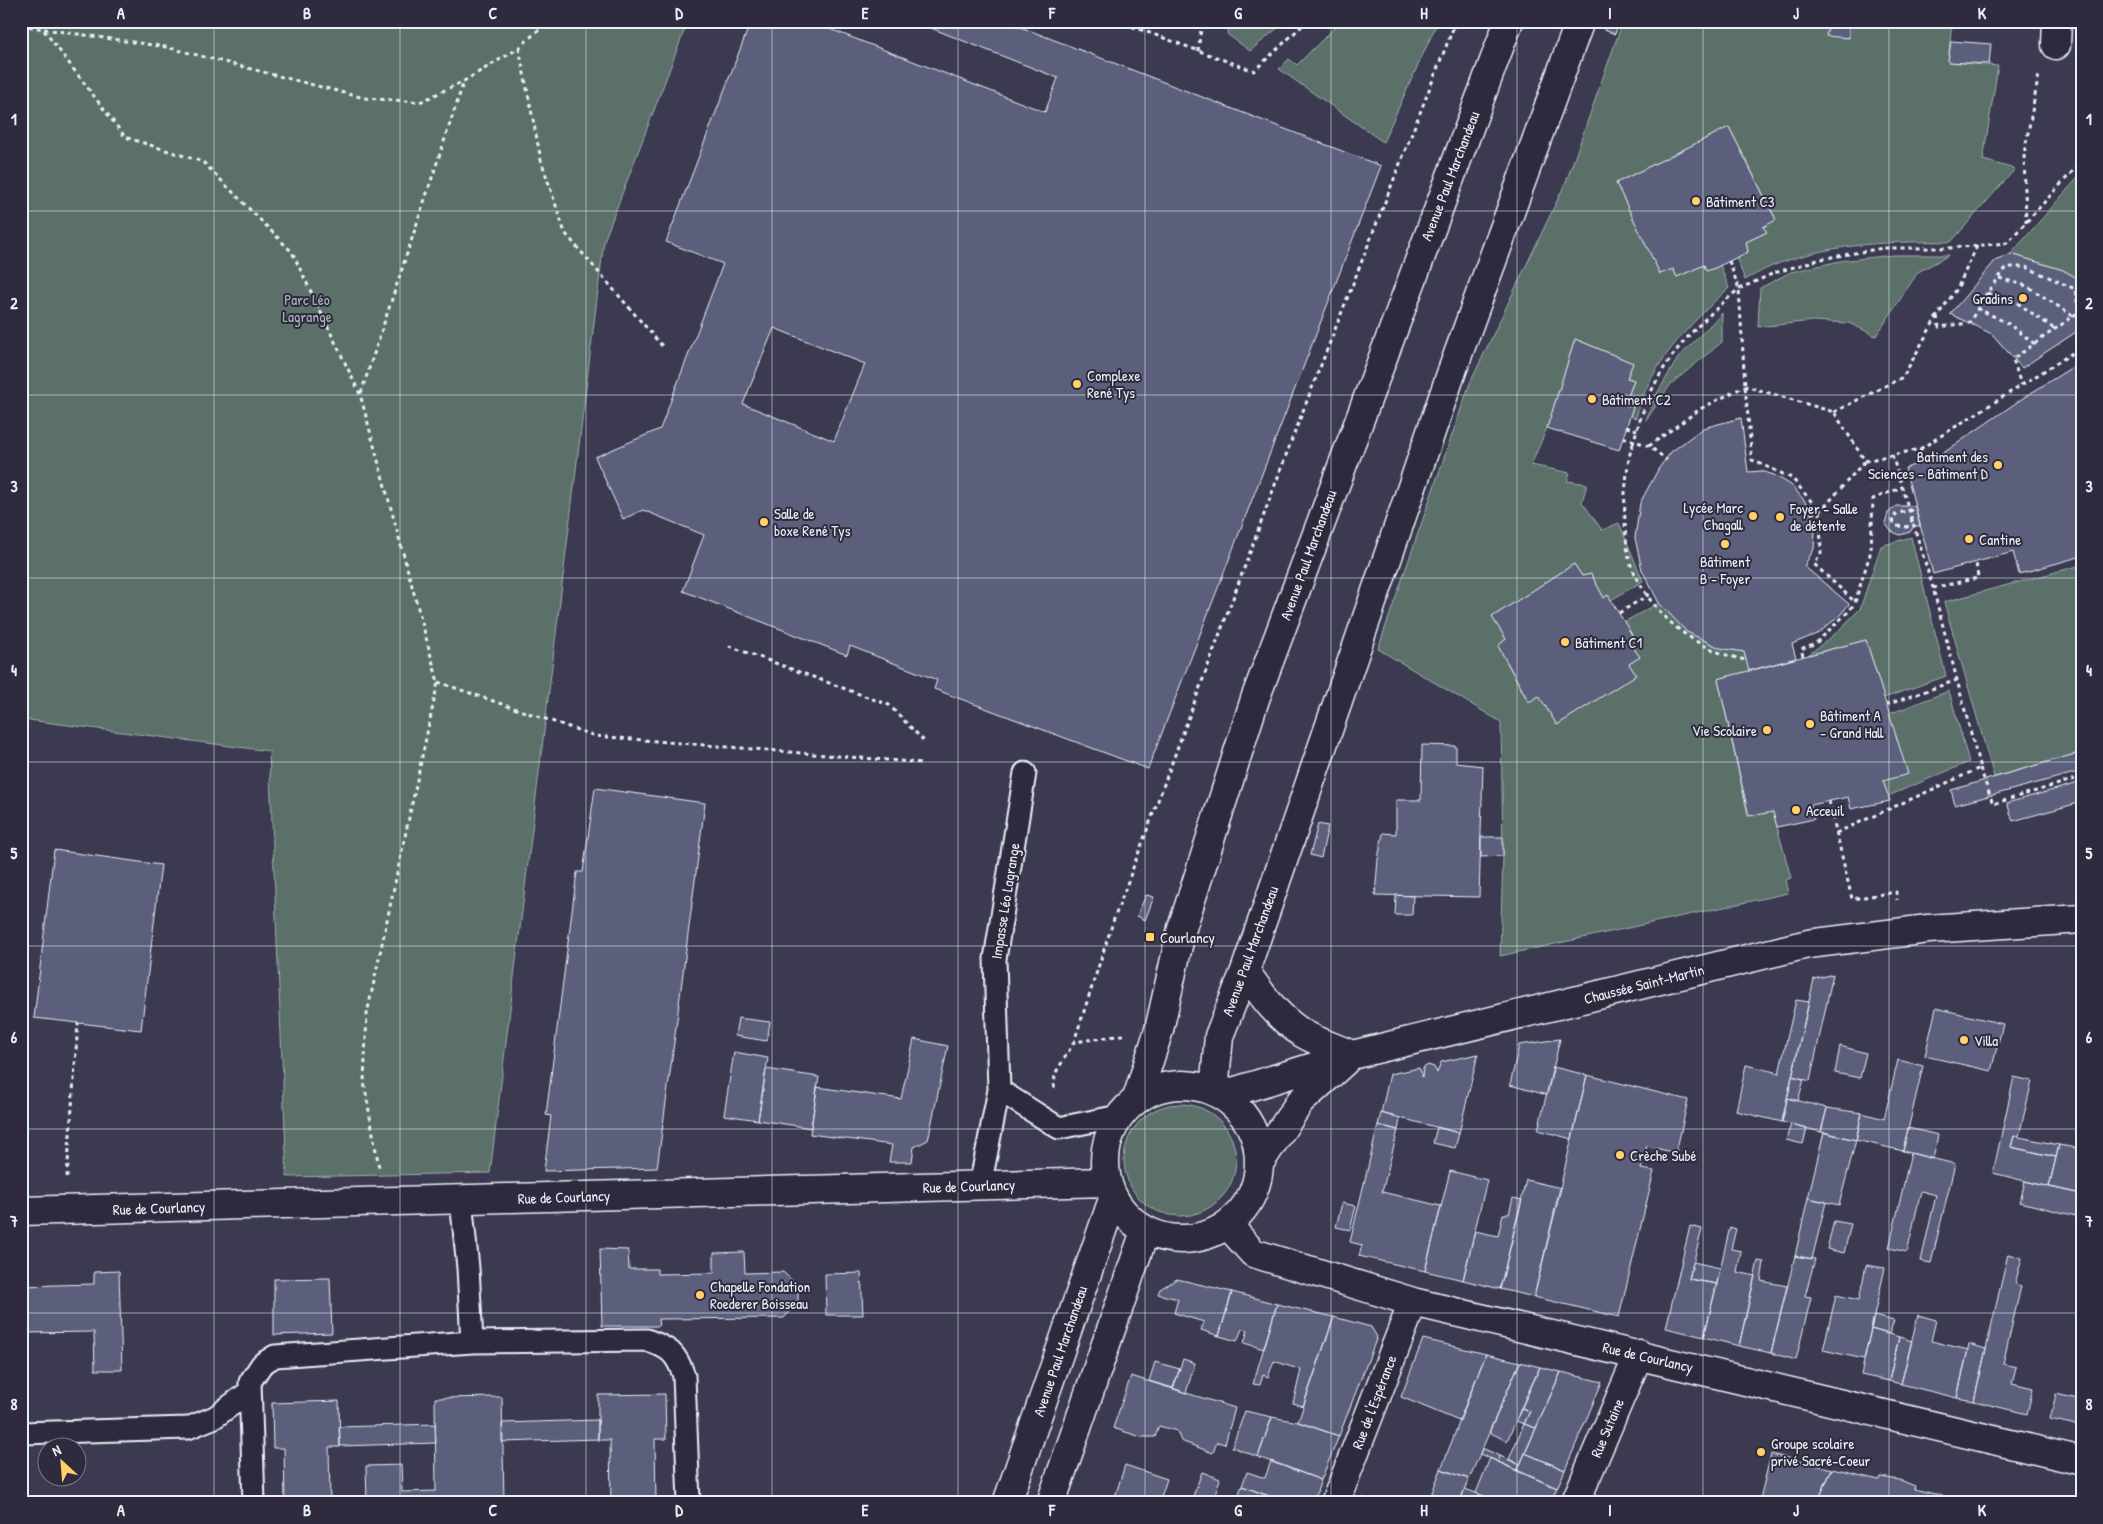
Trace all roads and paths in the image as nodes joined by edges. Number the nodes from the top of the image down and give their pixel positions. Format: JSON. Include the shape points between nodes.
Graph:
{"nodes":[{"id":1,"x":548,"y":21,"type":"edge"},
{"id":2,"x":1117,"y":21,"type":"edge"},
{"id":3,"x":1202,"y":21,"type":"edge"},
{"id":4,"x":1307,"y":21,"type":"edge"},
{"id":5,"x":1509,"y":21,"type":"edge"},
{"id":6,"x":1580,"y":21,"type":"edge"},
{"id":7,"x":21,"y":25,"type":"edge"},
{"id":8,"x":43,"y":29,"type":"junction"},
{"id":9,"x":2056,"y":35,"type":"edge"},
{"id":10,"x":519,"y":48,"type":"junction"},
{"id":11,"x":1198,"y":51,"type":"junction"},
{"id":12,"x":464,"y":81,"type":"junction"},
{"id":13,"x":2082,"y":161,"type":"edge"},
{"id":14,"x":2026,"y":223,"type":"junction"},
{"id":15,"x":1978,"y":246,"type":"junction"},
{"id":16,"x":1729,"y":261,"type":"dead end"},
{"id":17,"x":1999,"y":278,"type":"junction"},
{"id":18,"x":1739,"y":289,"type":"junction"},
{"id":19,"x":1987,"y":293,"type":"junction"},
{"id":20,"x":1977,"y":308,"type":"junction"},
{"id":21,"x":1936,"y":316,"type":"junction"},
{"id":22,"x":2072,"y":316,"type":"junction"},
{"id":23,"x":2056,"y":330,"type":"junction"},
{"id":24,"x":2036,"y":344,"type":"junction"},
{"id":25,"x":663,"y":347,"type":"dead end"},
{"id":26,"x":2082,"y":347,"type":"edge"},
{"id":27,"x":2021,"y":385,"type":"junction"},
{"id":28,"x":1744,"y":386,"type":"junction"},
{"id":29,"x":360,"y":394,"type":"junction"},
{"id":30,"x":1834,"y":412,"type":"junction"},
{"id":31,"x":1626,"y":427,"type":"dead end"},
{"id":32,"x":1638,"y":430,"type":"junction"},
{"id":33,"x":1623,"y":438,"type":"dead end"},
{"id":34,"x":1634,"y":441,"type":"junction"},
{"id":35,"x":1649,"y":446,"type":"junction"},
{"id":36,"x":1920,"y":449,"type":"junction"},
{"id":37,"x":1892,"y":456,"type":"junction"},
{"id":38,"x":1667,"y":460,"type":"dead end"},
{"id":39,"x":1865,"y":461,"type":"junction"},
{"id":40,"x":1925,"y":461,"type":"dead end"},
{"id":41,"x":1903,"y":487,"type":"junction"},
{"id":42,"x":1916,"y":510,"type":"dead end"},
{"id":43,"x":1911,"y":511,"type":"junction"},
{"id":44,"x":1820,"y":512,"type":"junction"},
{"id":45,"x":1811,"y":513,"type":"dead end"},
{"id":46,"x":1913,"y":519,"type":"junction"},
{"id":47,"x":1976,"y":562,"type":"dead end"},
{"id":48,"x":1933,"y":588,"type":"junction"},
{"id":49,"x":1653,"y":592,"type":"dead end"},
{"id":50,"x":1647,"y":595,"type":"junction"},
{"id":51,"x":1855,"y":602,"type":"junction"},
{"id":52,"x":1618,"y":612,"type":"dead end"},
{"id":53,"x":729,"y":646,"type":"dead end"},
{"id":54,"x":1803,"y":656,"type":"dead end"},
{"id":55,"x":1746,"y":660,"type":"dead end"},
{"id":56,"x":1957,"y":680,"type":"junction"},
{"id":57,"x":438,"y":682,"type":"junction"},
{"id":58,"x":1886,"y":705,"type":"dead end"},
{"id":59,"x":926,"y":743,"type":"dead end"},
{"id":60,"x":923,"y":763,"type":"dead end"},
{"id":61,"x":1980,"y":768,"type":"junction"},
{"id":62,"x":1024,"y":773,"type":"dead end"},
{"id":63,"x":2082,"y":777,"type":"edge"},
{"id":64,"x":1829,"y":801,"type":"dead end"},
{"id":65,"x":1836,"y":833,"type":"junction"},
{"id":66,"x":2082,"y":919,"type":"edge"},
{"id":67,"x":1902,"y":932,"type":"junction"},
{"id":68,"x":1245,"y":971,"type":"junction"},
{"id":69,"x":78,"y":1023,"type":"dead end"},
{"id":70,"x":1074,"y":1042,"type":"dead end"},
{"id":71,"x":1352,"y":1055,"type":"junction"},
{"id":72,"x":999,"y":1090,"type":"junction"},
{"id":73,"x":1219,"y":1093,"type":"junction"},
{"id":74,"x":1128,"y":1107,"type":"junction"},
{"id":75,"x":1059,"y":1128,"type":"junction"},
{"id":76,"x":1260,"y":1162,"type":"junction"},
{"id":77,"x":980,"y":1186,"type":"junction"},
{"id":78,"x":1110,"y":1191,"type":"junction"},
{"id":79,"x":461,"y":1200,"type":"junction"},
{"id":80,"x":384,"y":1202,"type":"junction"},
{"id":81,"x":64,"y":1210,"type":"junction"},
{"id":82,"x":21,"y":1211,"type":"edge"},
{"id":83,"x":1228,"y":1225,"type":"junction"},
{"id":84,"x":1145,"y":1231,"type":"junction"},
{"id":85,"x":1413,"y":1302,"type":"junction"},
{"id":86,"x":472,"y":1342,"type":"junction"},
{"id":87,"x":1639,"y":1354,"type":"junction"},
{"id":88,"x":250,"y":1391,"type":"junction"},
{"id":89,"x":21,"y":1433,"type":"edge"},
{"id":90,"x":2082,"y":1461,"type":"edge"},
{"id":91,"x":254,"y":1503,"type":"edge"},
{"id":92,"x":689,"y":1503,"type":"edge"},
{"id":93,"x":1007,"y":1503,"type":"edge"},
{"id":94,"x":1051,"y":1503,"type":"edge"},
{"id":95,"x":1335,"y":1503,"type":"edge"},
{"id":96,"x":1575,"y":1503,"type":"edge"}],
"edges":[{"from":1,"to":10,"type":"path"},
{"from":2,"to":11,"type":"path"},
{"from":3,"to":11,"type":"path"},
{"from":4,"to":11,"type":"path","via":[[1254,71]]},
{"from":5,"to":74,"type":"street","name":"Avenue Paul Marchandeau","via":[[1255,699],[1182,928],[1159,1030]]},
{"from":6,"to":68,"type":"street","name":"Avenue Paul Marchandeau","via":[[1453,368]]},
{"from":7,"to":8,"type":"path"},
{"from":8,"to":12,"type":"path","via":[[166,47],[364,98],[420,102]]},
{"from":8,"to":29,"type":"path","via":[[125,137],[203,162],[292,252]]},
{"from":9,"to":14,"type":"path","via":[[2046,36],[2024,154]]},
{"from":10,"to":12,"type":"path"},
{"from":10,"to":25,"type":"path","via":[[541,160],[565,233]]},
{"from":12,"to":29,"type":"path"},
{"from":13,"to":14,"type":"path"},
{"from":14,"to":15,"type":"path","via":[[2007,243]]},
{"from":15,"to":18,"type":"path","via":[[1883,248],[1821,259],[1774,273]]},
{"from":15,"to":21,"type":"path","via":[[1957,289]]},
{"from":16,"to":18,"type":"path"},
{"from":17,"to":19,"type":"path"},
{"from":17,"to":22,"type":"path","via":[[2027,286]]},
{"from":17,"to":22,"type":"path","via":[[2007,267],[2026,267],[2075,289],[2079,312]]},
{"from":18,"to":28,"type":"path"},
{"from":18,"to":32,"type":"path","bridge":true,"via":[[1703,320],[1665,363],[1645,403]]},
{"from":19,"to":20,"type":"path"},
{"from":19,"to":23,"type":"path","via":[[2019,304]]},
{"from":20,"to":21,"type":"path","via":[[1969,323],[1939,327]]},
{"from":20,"to":24,"type":"path","via":[[2009,324]]},
{"from":21,"to":30,"type":"path","via":[[1903,377]]},
{"from":22,"to":23,"type":"path"},
{"from":23,"to":24,"type":"path"},
{"from":24,"to":27,"type":"path","via":[[2013,359]]},
{"from":26,"to":27,"type":"path"},
{"from":27,"to":36,"type":"path"},
{"from":28,"to":30,"type":"path"},
{"from":28,"to":35,"type":"path","via":[[1700,409]]},
{"from":28,"to":44,"type":"path","via":[[1752,460],[1792,478]]},
{"from":29,"to":57,"type":"path"},
{"from":30,"to":39,"type":"path"},
{"from":31,"to":32,"type":"path"},
{"from":32,"to":34,"type":"path","bridge":true},
{"from":33,"to":34,"type":"path"},
{"from":34,"to":35,"type":"path"},
{"from":34,"to":50,"type":"path","via":[[1628,458],[1624,510],[1631,563]]},
{"from":35,"to":38,"type":"path"},
{"from":36,"to":37,"type":"path"},
{"from":36,"to":40,"type":"path"},
{"from":37,"to":39,"type":"path"},
{"from":37,"to":41,"type":"path"},
{"from":39,"to":44,"type":"path"},
{"from":41,"to":43,"type":"path"},
{"from":41,"to":51,"type":"path","via":[[1873,499],[1871,552]]},
{"from":42,"to":43,"type":"path"},
{"from":43,"to":46,"type":"path"},
{"from":43,"to":46,"type":"path","via":[[1897,513],[1892,520],[1897,526],[1907,527]]},
{"from":44,"to":45,"type":"path"},
{"from":44,"to":51,"type":"path","via":[[1820,554],[1814,564]]},
{"from":46,"to":48,"type":"path"},
{"from":47,"to":48,"type":"path","via":[[1978,578]]},
{"from":48,"to":56,"type":"path"},
{"from":49,"to":50,"type":"path","bridge":true},
{"from":50,"to":52,"type":"path","bridge":true},
{"from":50,"to":55,"type":"path","via":[[1669,622],[1704,647]]},
{"from":51,"to":54,"type":"path","via":[[1816,643],[1801,649]]},
{"from":53,"to":59,"type":"path","via":[[889,704]]},
{"from":56,"to":58,"type":"path"},
{"from":56,"to":61,"type":"path"},
{"from":57,"to":60,"type":"path","via":[[595,736]]},
{"from":57,"to":80,"type":"path","via":[[367,1014],[364,1082]]},
{"from":61,"to":63,"type":"path","via":[[1993,804]]},
{"from":61,"to":65,"type":"path"},
{"from":62,"to":72,"type":"lane","name":"Impasse Léo Lagrange","via":[[995,959]]},
{"from":64,"to":65,"type":"path"},
{"from":65,"to":67,"type":"path","via":[[1852,898],[1896,892]]},
{"from":66,"to":67,"type":"street","name":"Chaussée Saint-Martin"},
{"from":67,"to":71,"type":"street","name":"Chaussée Saint-Martin","via":[[1808,944]]},
{"from":68,"to":71,"type":"street","via":[[1266,1002],[1286,1021],[1303,1034]]},
{"from":68,"to":73,"type":"street","name":"Avenue Paul Marchandeau","via":[[1219,1036]]},
{"from":69,"to":81,"type":"path"},
{"from":70,"to":75,"type":"path","via":[[1055,1074]]},
{"from":71,"to":73,"type":"street"},
{"from":71,"to":76,"type":"street","name":"Chaussée Saint-Martin","via":[[1300,1102]]},
{"from":72,"to":75,"type":"lane"},
{"from":72,"to":77,"type":"lane","name":"Impasse Léo Lagrange"},
{"from":73,"to":74,"type":"street","via":[[1196,1086],[1176,1085],[1156,1089]]},
{"from":73,"to":76,"type":"street","via":[[1246,1118],[1256,1139]]},
{"from":74,"to":75,"type":"lane"},
{"from":74,"to":78,"type":"street","via":[[1106,1148]]},
{"from":76,"to":83,"type":"street","via":[[1256,1186],[1245,1208]]},
{"from":77,"to":78,"type":"street","name":"Rue de Courlancy"},
{"from":77,"to":79,"type":"street","name":"Rue de Courlancy"},
{"from":78,"to":84,"type":"street","via":[[1126,1217]]},
{"from":78,"to":93,"type":"street","name":"Avenue Paul Marchandeau"},
{"from":79,"to":80,"type":"street","name":"Rue de Courlancy"},
{"from":79,"to":86,"type":"lane"},
{"from":80,"to":81,"type":"street","name":"Rue de Courlancy"},
{"from":81,"to":82,"type":"street","name":"Rue de Courlancy"},
{"from":83,"to":84,"type":"street","via":[[1208,1235],[1187,1240],[1165,1238]]},
{"from":83,"to":85,"type":"street","name":"Rue de Courlancy","via":[[1253,1253]]},
{"from":84,"to":94,"type":"street"},
{"from":85,"to":87,"type":"street","name":"Rue de Courlancy"},
{"from":85,"to":95,"type":"street","name":"Rue de l'Espérance"},
{"from":86,"to":88,"type":"lane","via":[[275,1356],[254,1373]]},
{"from":86,"to":92,"type":"lane","via":[[647,1340],[669,1348],[684,1376]]},
{"from":87,"to":90,"type":"street","name":"Rue de Courlancy"},
{"from":87,"to":96,"type":"street","name":"Rue Sutaine"},
{"from":88,"to":89,"type":"lane","via":[[214,1417],[188,1428]]},
{"from":88,"to":91,"type":"lane"}]}
